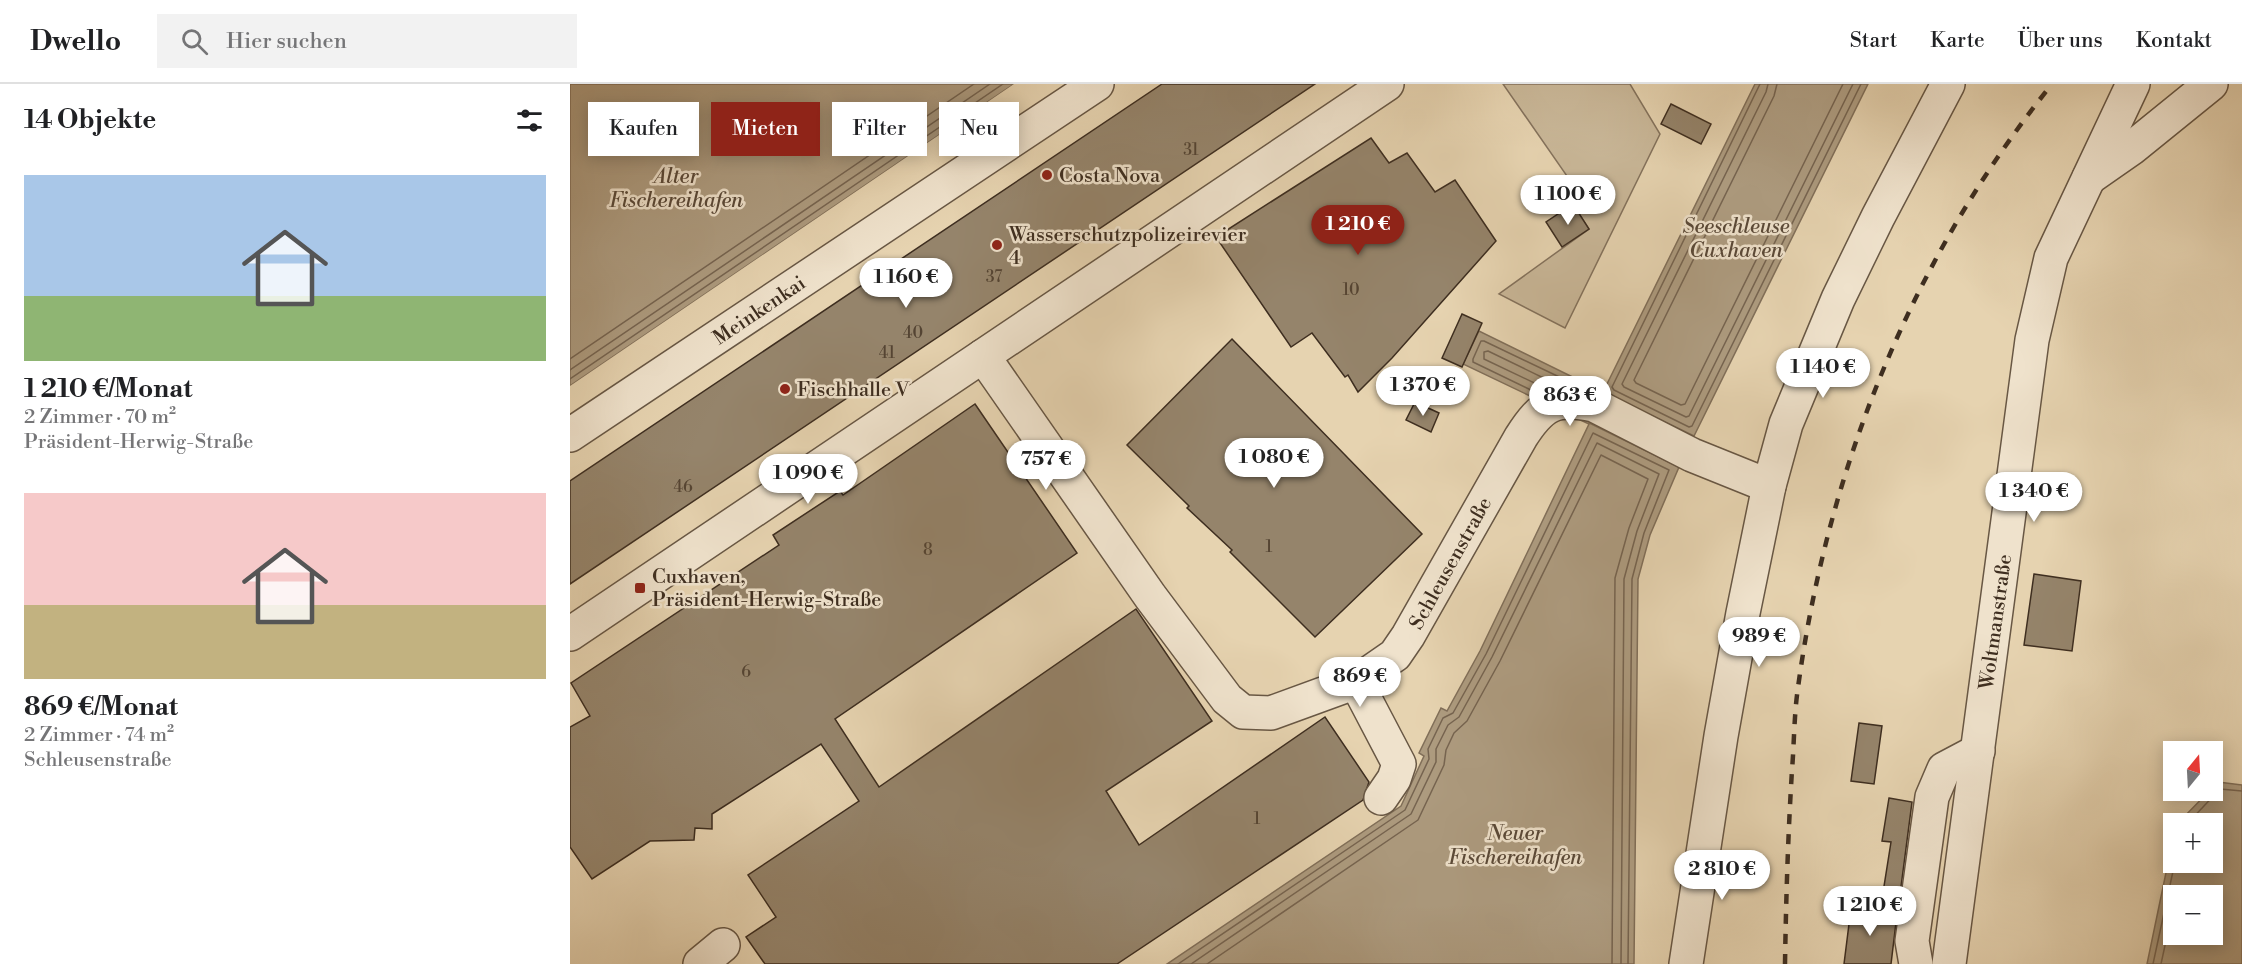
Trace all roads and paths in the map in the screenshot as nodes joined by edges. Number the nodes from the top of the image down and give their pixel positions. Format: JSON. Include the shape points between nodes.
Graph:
{"nodes":[{"id":1,"x":1097,"y":84,"type":"edge"},
{"id":2,"x":1387,"y":84,"type":"edge"},
{"id":3,"x":1948,"y":84,"type":"edge"},
{"id":4,"x":2133,"y":84,"type":"edge"},
{"id":5,"x":2211,"y":84,"type":"edge"},
{"id":6,"x":2087,"y":179,"type":"junction"},
{"id":7,"x":983,"y":356,"type":"junction"},
{"id":8,"x":570,"y":435,"type":"edge"},
{"id":9,"x":1770,"y":486,"type":"junction"},
{"id":10,"x":570,"y":634,"type":"edge"},
{"id":11,"x":1356,"y":682,"type":"junction"},
{"id":12,"x":1978,"y":751,"type":"junction"},
{"id":13,"x":1381,"y":798,"type":"dead end"},
{"id":14,"x":1686,"y":964,"type":"edge"},
{"id":15,"x":1916,"y":964,"type":"edge"},
{"id":16,"x":1949,"y":964,"type":"edge"}],
"edges":[{"from":1,"to":8,"type":"street","name":"Meinkenkai"},
{"from":2,"to":7,"type":"street"},
{"from":3,"to":9,"type":"street","via":[[1834,309],[1786,424]]},
{"from":4,"to":6,"type":"street","name":"Woltmanstraße"},
{"from":5,"to":6,"type":"street"},
{"from":6,"to":12,"type":"street","name":"Woltmanstraße","via":[[2051,258],[2032,340]]},
{"from":7,"to":10,"type":"street"},
{"from":7,"to":11,"type":"street","name":"Schleusenstraße","via":[[1150,596],[1227,699],[1244,712],[1271,713]]},
{"from":9,"to":11,"type":"street","name":"Schleusenstraße","via":[[1692,455],[1594,405],[1548,404],[1521,437],[1395,655]]},
{"from":9,"to":14,"type":"street","via":[[1721,736]]},
{"from":11,"to":13,"type":"street","via":[[1399,764]]},
{"from":12,"to":15,"type":"street","via":[[1944,769],[1932,798],[1912,941]]},
{"from":12,"to":16,"type":"street","name":"Woltmanstraße"}]}
